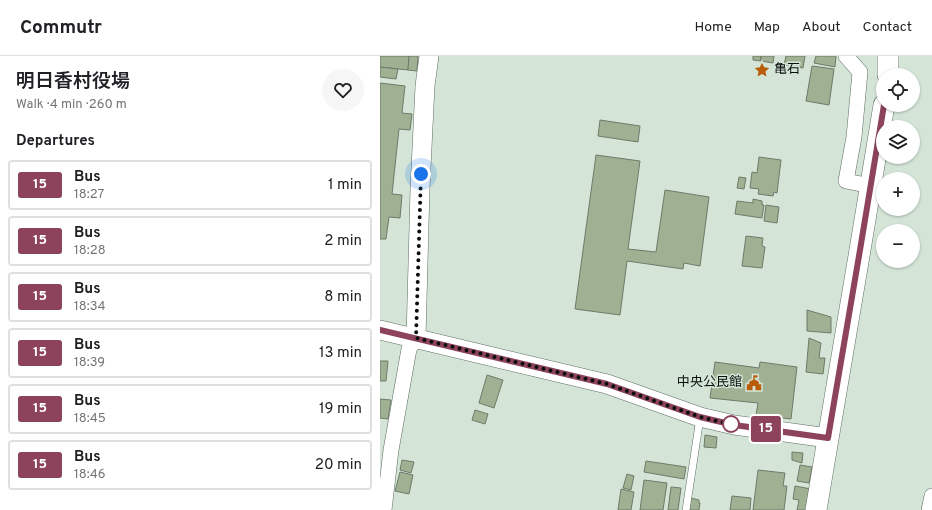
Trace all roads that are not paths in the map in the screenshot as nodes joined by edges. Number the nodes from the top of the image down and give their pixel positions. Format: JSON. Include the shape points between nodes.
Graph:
{"nodes":[{"id":1,"x":429,"y":56,"type":"edge"},
{"id":2,"x":846,"y":56,"type":"edge"},
{"id":3,"x":888,"y":56,"type":"edge"},
{"id":4,"x":888,"y":68,"type":"edge"},
{"id":5,"x":883,"y":112,"type":"edge"},
{"id":6,"x":871,"y":186,"type":"junction"},
{"id":7,"x":380,"y":330,"type":"edge"},
{"id":8,"x":416,"y":338,"type":"junction"},
{"id":9,"x":700,"y":417,"type":"junction"},
{"id":10,"x":828,"y":438,"type":"junction"},
{"id":11,"x":386,"y":448,"type":"edge"},
{"id":12,"x":932,"y":496,"type":"edge"},
{"id":13,"x":384,"y":510,"type":"edge"},
{"id":14,"x":686,"y":510,"type":"edge"},
{"id":15,"x":816,"y":510,"type":"edge"},
{"id":16,"x":929,"y":510,"type":"edge"}],
"edges":[{"from":1,"to":8,"type":"street","via":[[420,189]]},
{"from":2,"to":6,"type":"street","via":[[860,72],[854,137],[846,181]]},
{"from":3,"to":4,"type":"main road"},
{"from":5,"to":6,"type":"main road"},
{"from":6,"to":10,"type":"main road"},
{"from":7,"to":8,"type":"street"},
{"from":8,"to":9,"type":"street","via":[[607,384]]},
{"from":8,"to":11,"type":"street","via":[[409,348]]},
{"from":9,"to":10,"type":"street","via":[[734,425]]},
{"from":9,"to":14,"type":"lane"},
{"from":10,"to":15,"type":"main road"},
{"from":11,"to":13,"type":"street"},
{"from":12,"to":16,"type":"street"}]}
